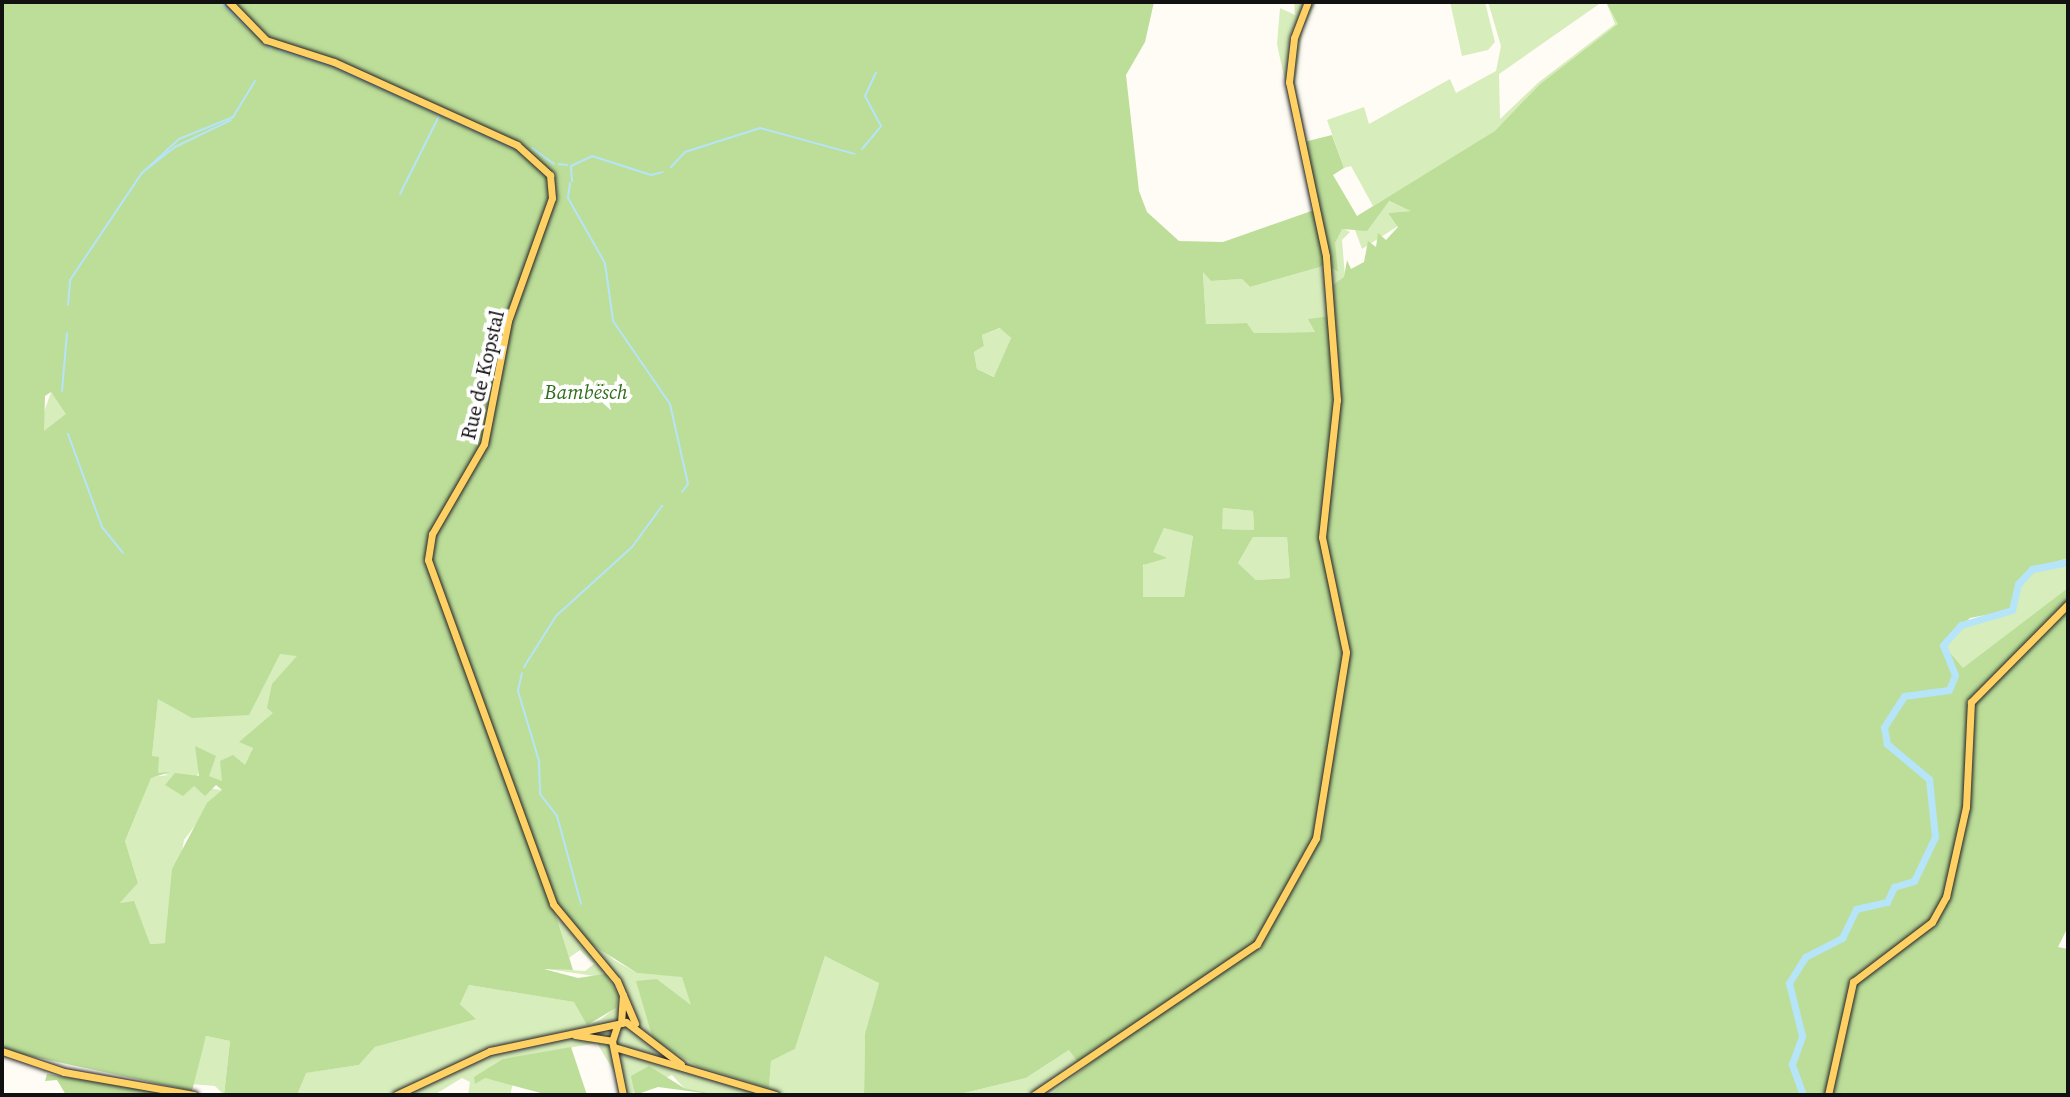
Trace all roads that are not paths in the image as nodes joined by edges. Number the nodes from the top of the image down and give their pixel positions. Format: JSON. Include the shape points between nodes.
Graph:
{"nodes":[{"id":1,"x":229,"y":2,"type":"edge"},
{"id":2,"x":1308,"y":2,"type":"edge"},
{"id":3,"x":2068,"y":604,"type":"edge"},
{"id":4,"x":623,"y":993,"type":"junction"},
{"id":5,"x":635,"y":1023,"type":"junction"},
{"id":6,"x":619,"y":1025,"type":"junction"},
{"id":7,"x":566,"y":1034,"type":"junction"},
{"id":8,"x":644,"y":1034,"type":"junction"},
{"id":9,"x":613,"y":1044,"type":"junction"},
{"id":10,"x":5,"y":1054,"type":"edge"},
{"id":11,"x":634,"y":1054,"type":"junction"},
{"id":12,"x":681,"y":1064,"type":"junction"},
{"id":13,"x":621,"y":1077,"type":"junction"},
{"id":14,"x":194,"y":1095,"type":"edge"},
{"id":15,"x":396,"y":1095,"type":"edge"},
{"id":16,"x":623,"y":1095,"type":"edge"},
{"id":17,"x":776,"y":1095,"type":"edge"},
{"id":18,"x":1034,"y":1095,"type":"edge"},
{"id":19,"x":1828,"y":1095,"type":"edge"}],
"edges":[{"from":1,"to":4,"type":"main road","name":"Rue de Kopstal","via":[[266,40],[334,62],[499,137],[536,157],[550,175],[552,198],[506,329],[484,444],[432,534],[428,560],[553,904]]},
{"from":2,"to":18,"type":"main road","via":[[1294,38],[1289,82],[1326,256],[1337,400],[1322,537],[1346,652],[1316,838],[1257,944]]},
{"from":3,"to":19,"type":"main road","via":[[1971,702],[1966,807],[1946,897],[1932,922],[1853,982]]},
{"from":4,"to":5,"type":"main road","name":"Rue de Kopstal"},
{"from":4,"to":6,"type":"main road"},
{"from":5,"to":6,"type":"main road"},
{"from":5,"to":8,"type":"main road","name":"Rue de Kopstal"},
{"from":6,"to":7,"type":"main road"},
{"from":6,"to":9,"type":"main road"},
{"from":7,"to":9,"type":"main road"},
{"from":7,"to":15,"type":"main road","via":[[490,1051]]},
{"from":8,"to":11,"type":"main road"},
{"from":8,"to":12,"type":"main road","name":"Rue de Kopstal"},
{"from":9,"to":11,"type":"main road"},
{"from":9,"to":13,"type":"main road"},
{"from":10,"to":14,"type":"main road"},
{"from":11,"to":12,"type":"main road"},
{"from":11,"to":13,"type":"main road"},
{"from":12,"to":17,"type":"main road"},
{"from":13,"to":16,"type":"main road"}]}
